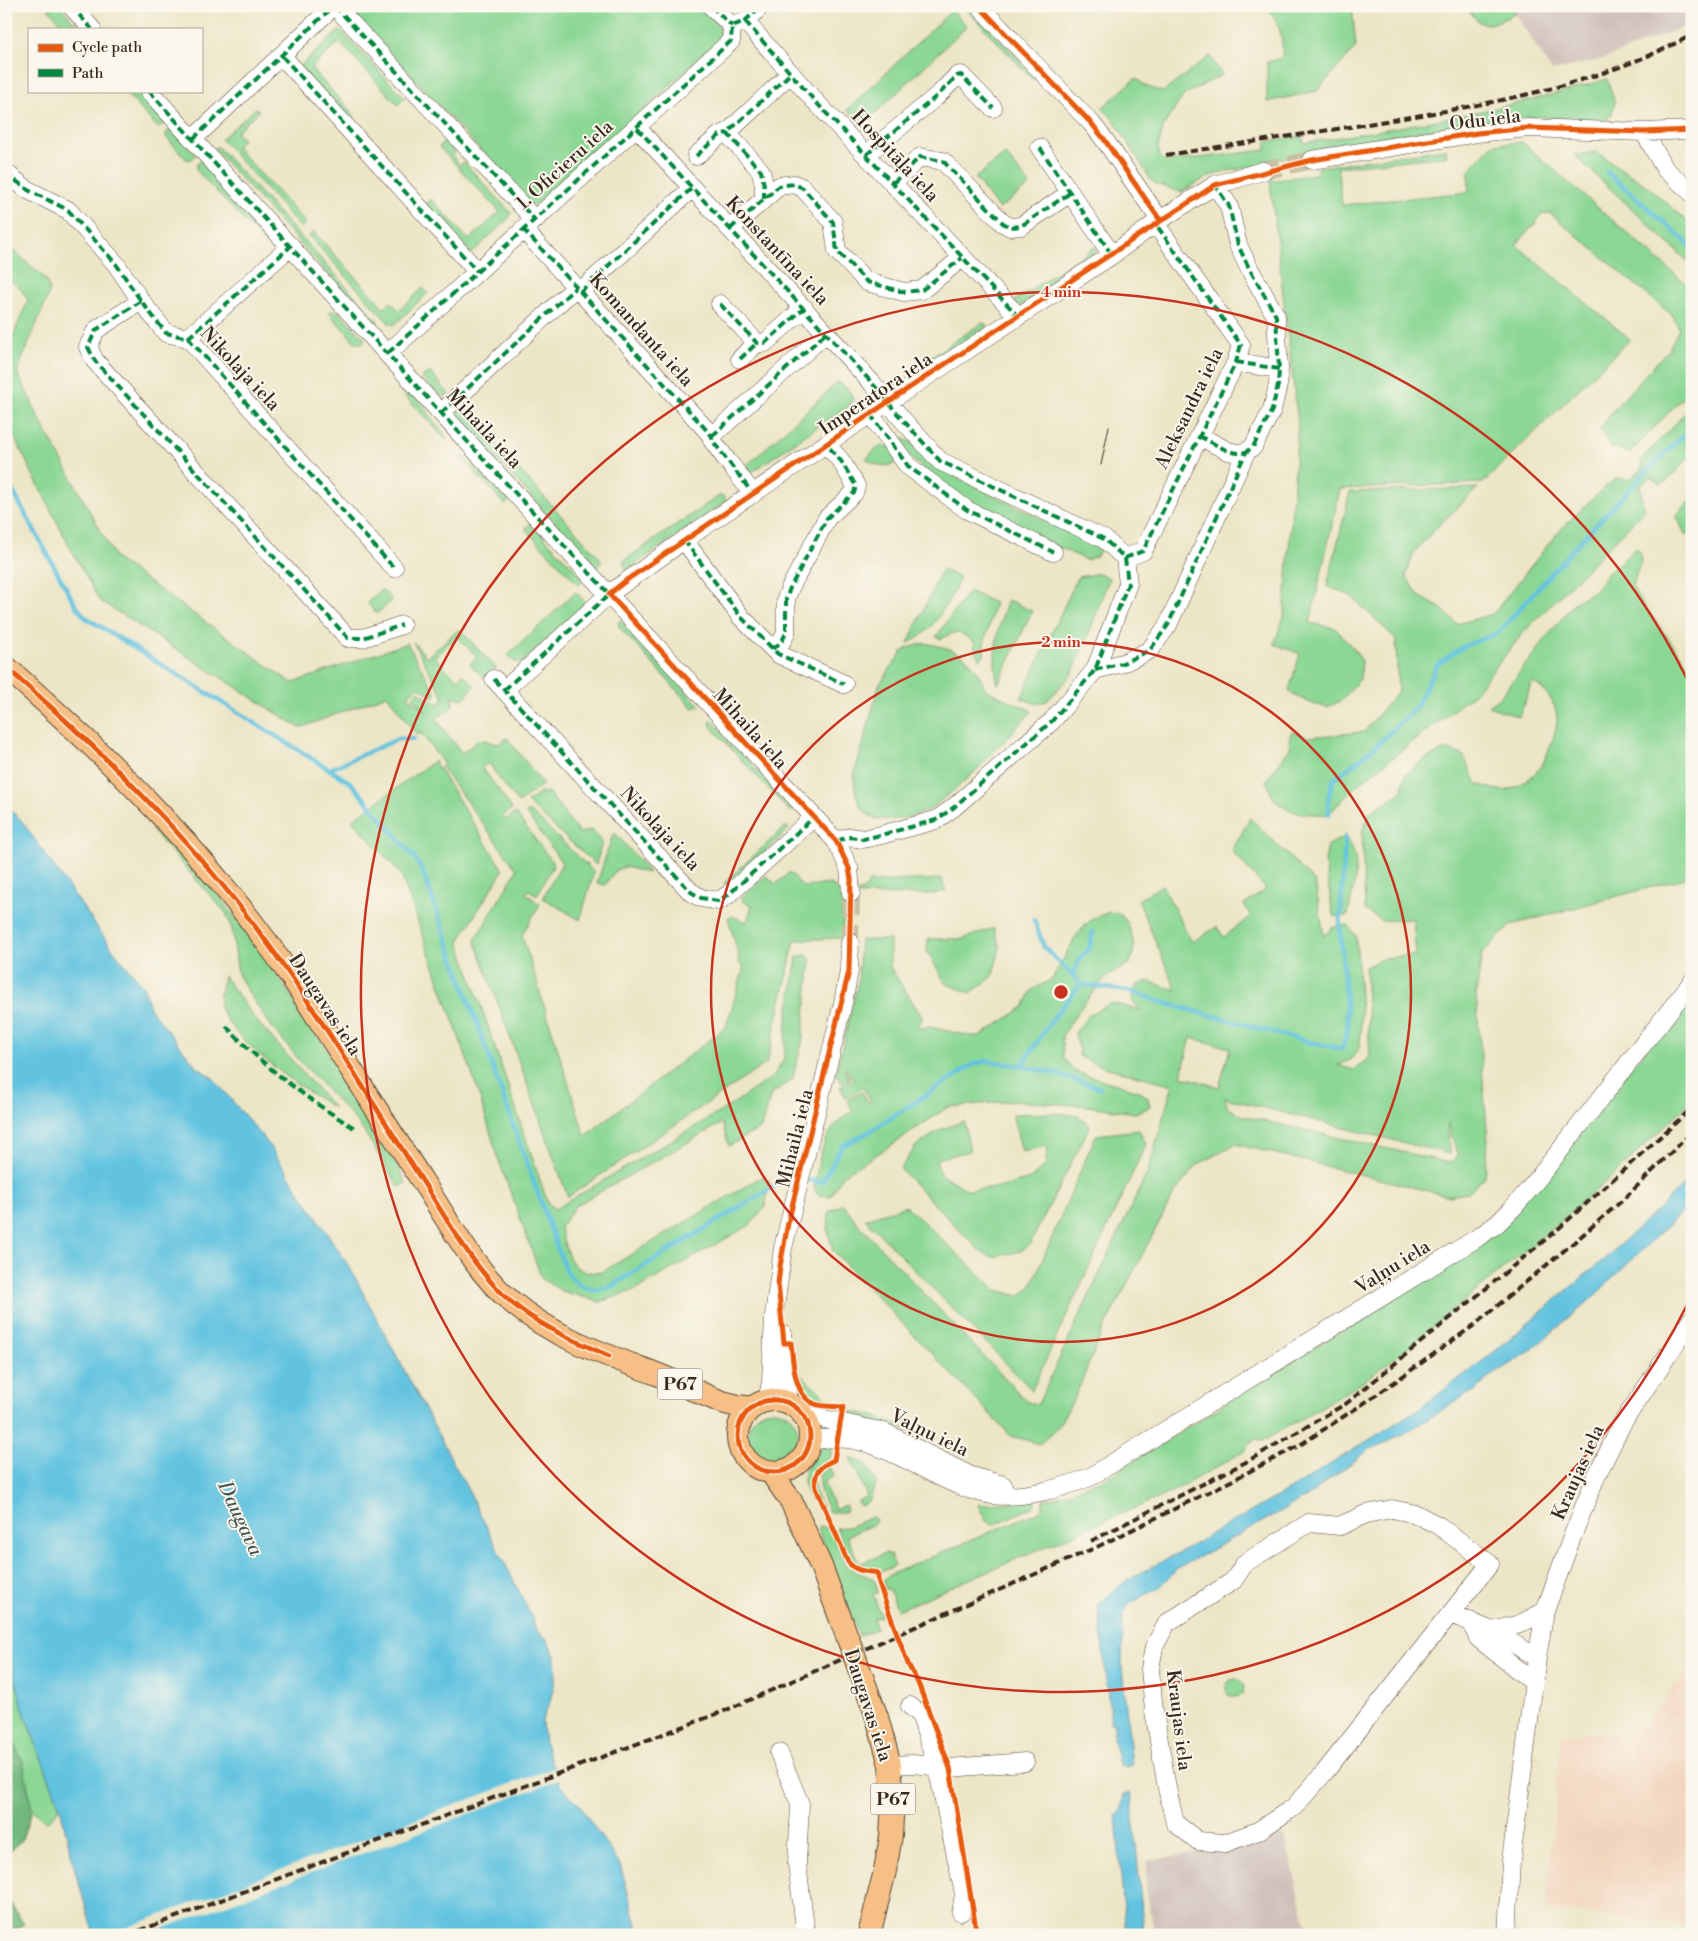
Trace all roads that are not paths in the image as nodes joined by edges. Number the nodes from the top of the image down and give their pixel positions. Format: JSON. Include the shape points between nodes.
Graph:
{"nodes":[{"id":1,"x":71,"y":6,"type":"edge"},
{"id":2,"x":711,"y":6,"type":"edge"},
{"id":3,"x":761,"y":6,"type":"edge"},
{"id":4,"x":980,"y":6,"type":"edge"},
{"id":5,"x":328,"y":8,"type":"edge"},
{"id":6,"x":738,"y":24,"type":"junction"},
{"id":7,"x":91,"y":28,"type":"edge"},
{"id":8,"x":282,"y":56,"type":"junction"},
{"id":9,"x":791,"y":73,"type":"junction"},
{"id":10,"x":150,"y":92,"type":"edge"},
{"id":11,"x":992,"y":108,"type":"dead end"},
{"id":12,"x":637,"y":128,"type":"junction"},
{"id":13,"x":1692,"y":130,"type":"edge"},
{"id":14,"x":1644,"y":132,"type":"junction"},
{"id":15,"x":727,"y":133,"type":"junction"},
{"id":16,"x":192,"y":139,"type":"junction"},
{"id":17,"x":1040,"y":148,"type":"dead end"},
{"id":18,"x":866,"y":155,"type":"junction"},
{"id":19,"x":696,"y":156,"type":"dead end"},
{"id":20,"x":1312,"y":160,"type":"tunnel mouth"},
{"id":21,"x":1263,"y":171,"type":"tunnel mouth"},
{"id":22,"x":6,"y":172,"type":"edge"},
{"id":23,"x":893,"y":183,"type":"junction"},
{"id":24,"x":1215,"y":185,"type":"junction"},
{"id":25,"x":692,"y":188,"type":"junction"},
{"id":26,"x":1070,"y":193,"type":"junction"},
{"id":27,"x":1692,"y":194,"type":"edge"},
{"id":28,"x":764,"y":199,"type":"junction"},
{"id":29,"x":1157,"y":222,"type":"junction"},
{"id":30,"x":529,"y":225,"type":"junction"},
{"id":31,"x":730,"y":229,"type":"junction"},
{"id":32,"x":291,"y":246,"type":"junction"},
{"id":33,"x":1112,"y":255,"type":"junction"},
{"id":34,"x":962,"y":258,"type":"junction"},
{"id":35,"x":478,"y":271,"type":"junction"},
{"id":36,"x":578,"y":290,"type":"junction"},
{"id":37,"x":141,"y":301,"type":"junction"},
{"id":38,"x":720,"y":304,"type":"dead end"},
{"id":39,"x":804,"y":308,"type":"junction"},
{"id":40,"x":1018,"y":316,"type":"junction"},
{"id":41,"x":826,"y":333,"type":"junction"},
{"id":42,"x":188,"y":338,"type":"junction"},
{"id":43,"x":757,"y":343,"type":"junction"},
{"id":44,"x":388,"y":353,"type":"junction"},
{"id":45,"x":740,"y":359,"type":"dead end"},
{"id":46,"x":1236,"y":362,"type":"junction"},
{"id":47,"x":1279,"y":369,"type":"junction"},
{"id":48,"x":888,"y":402,"type":"junction"},
{"id":49,"x":441,"y":412,"type":"junction"},
{"id":50,"x":870,"y":414,"type":"junction"},
{"id":51,"x":712,"y":436,"type":"junction"},
{"id":52,"x":1199,"y":436,"type":"junction"},
{"id":53,"x":826,"y":445,"type":"junction"},
{"id":54,"x":1246,"y":452,"type":"junction"},
{"id":55,"x":753,"y":494,"type":"junction"},
{"id":56,"x":684,"y":540,"type":"junction"},
{"id":57,"x":1053,"y":552,"type":"dead end"},
{"id":58,"x":1125,"y":558,"type":"junction"},
{"id":59,"x":394,"y":568,"type":"dead end"},
{"id":60,"x":609,"y":594,"type":"junction"},
{"id":61,"x":402,"y":626,"type":"dead end"},
{"id":62,"x":773,"y":649,"type":"junction"},
{"id":63,"x":6,"y":667,"type":"edge"},
{"id":64,"x":1095,"y":670,"type":"junction"},
{"id":65,"x":844,"y":684,"type":"dead end"},
{"id":66,"x":499,"y":685,"type":"joint"},
{"id":67,"x":813,"y":818,"type":"junction"},
{"id":68,"x":836,"y":841,"type":"junction"},
{"id":69,"x":851,"y":893,"type":"tunnel mouth"},
{"id":70,"x":850,"y":942,"type":"tunnel mouth"},
{"id":71,"x":1692,"y":982,"type":"edge"},
{"id":72,"x":778,"y":1284,"type":"junction"},
{"id":73,"x":1692,"y":1319,"type":"edge"},
{"id":74,"x":608,"y":1356,"type":"junction"},
{"id":75,"x":759,"y":1404,"type":"junction"},
{"id":76,"x":796,"y":1409,"type":"junction"},
{"id":77,"x":739,"y":1430,"type":"junction"},
{"id":78,"x":809,"y":1442,"type":"junction"},
{"id":79,"x":798,"y":1462,"type":"junction"},
{"id":80,"x":770,"y":1471,"type":"junction"},
{"id":81,"x":1039,"y":1491,"type":"junction"},
{"id":82,"x":821,"y":1566,"type":"junction"},
{"id":83,"x":1545,"y":1611,"type":"junction"},
{"id":84,"x":1450,"y":1614,"type":"junction"},
{"id":85,"x":1470,"y":1621,"type":"junction"},
{"id":86,"x":1493,"y":1631,"type":"junction"},
{"id":87,"x":1536,"y":1658,"type":"junction"},
{"id":88,"x":1534,"y":1683,"type":"junction"},
{"id":89,"x":910,"y":1706,"type":"dead end"},
{"id":90,"x":779,"y":1753,"type":"dead end"},
{"id":91,"x":1024,"y":1762,"type":"dead end"},
{"id":92,"x":890,"y":1766,"type":"junction"},
{"id":93,"x":937,"y":1766,"type":"junction"},
{"id":94,"x":961,"y":1912,"type":"dead end"},
{"id":95,"x":806,"y":1935,"type":"edge"},
{"id":96,"x":869,"y":1935,"type":"edge"},
{"id":97,"x":1508,"y":1935,"type":"edge"}],
"edges":[{"from":1,"to":7,"type":"street"},
{"from":2,"to":6,"type":"street","name":"Hospitāļa iela"},
{"from":3,"to":6,"type":"street","name":"1. Oficieru iela"},
{"from":4,"to":29,"type":"street","name":"Aleksandra iela","via":[[1092,124]]},
{"from":5,"to":8,"type":"street"},
{"from":5,"to":30,"type":"street","name":"Komandanta iela"},
{"from":6,"to":9,"type":"street","name":"Hospitāļa iela"},
{"from":6,"to":12,"type":"street","name":"1. Oficieru iela","via":[[730,41]]},
{"from":8,"to":16,"type":"street"},
{"from":8,"to":35,"type":"street"},
{"from":9,"to":15,"type":"street"},
{"from":9,"to":18,"type":"street","name":"Hospitāļa iela"},
{"from":10,"to":16,"type":"street","name":"Mihaila iela"},
{"from":11,"to":18,"type":"street","via":[[961,75],[957,76]]},
{"from":12,"to":25,"type":"street","name":"Konstantīna iela"},
{"from":12,"to":30,"type":"street","name":"1. Oficieru iela"},
{"from":13,"to":14,"type":"street","name":"Odu iela"},
{"from":14,"to":20,"type":"street","name":"Odu iela","via":[[1528,128],[1477,133]]},
{"from":14,"to":27,"type":"street","via":[[1665,169]]},
{"from":15,"to":19,"type":"street","via":[[720,135]]},
{"from":15,"to":28,"type":"street","via":[[761,172]]},
{"from":16,"to":32,"type":"street","name":"Mihaila iela"},
{"from":17,"to":26,"type":"street"},
{"from":18,"to":23,"type":"street","name":"Hospitāļa iela"},
{"from":21,"to":24,"type":"street"},
{"from":22,"to":37,"type":"street","name":"Nikolaja iela","via":[[28,190],[68,210],[116,264]]},
{"from":23,"to":26,"type":"street","via":[[920,157],[943,161],[1003,224],[1010,227],[1021,226]]},
{"from":23,"to":34,"type":"street","name":"Hospitāļa iela"},
{"from":24,"to":29,"type":"street"},
{"from":24,"to":47,"type":"street","via":[[1229,206],[1238,244],[1249,268],[1276,316]]},
{"from":25,"to":31,"type":"street","name":"Konstantīna iela"},
{"from":25,"to":36,"type":"street"},
{"from":26,"to":33,"type":"street"},
{"from":28,"to":31,"type":"street"},
{"from":28,"to":34,"type":"street","via":[[779,186],[794,184],[803,188],[833,222],[837,251],[867,282],[884,288],[904,292],[922,290]]},
{"from":29,"to":33,"type":"street","name":"Imperatora iela"},
{"from":29,"to":46,"type":"street","name":"Aleksandra iela","via":[[1241,345]]},
{"from":30,"to":35,"type":"street","name":"1. Oficieru iela"},
{"from":30,"to":36,"type":"street","name":"Komandanta iela"},
{"from":31,"to":39,"type":"street","name":"Konstantīna iela"},
{"from":32,"to":42,"type":"street"},
{"from":32,"to":44,"type":"street","name":"Mihaila iela"},
{"from":33,"to":40,"type":"street","name":"Imperatora iela"},
{"from":34,"to":40,"type":"street","name":"Hospitāļa iela"},
{"from":35,"to":44,"type":"street","name":"1. Oficieru iela"},
{"from":36,"to":49,"type":"street"},
{"from":36,"to":51,"type":"street","name":"Komandanta iela"},
{"from":37,"to":42,"type":"street","name":"Nikolaja iela","via":[[166,333]]},
{"from":37,"to":61,"type":"street","via":[[96,330],[88,347],[95,362],[348,638],[363,638]]},
{"from":38,"to":43,"type":"street"},
{"from":39,"to":41,"type":"street","name":"Konstantīna iela"},
{"from":39,"to":43,"type":"street","via":[[765,343]]},
{"from":40,"to":48,"type":"street","name":"Imperatora iela"},
{"from":41,"to":48,"type":"street","name":"Konstantīna iela"},
{"from":41,"to":51,"type":"street"},
{"from":42,"to":59,"type":"street","name":"Nikolaja iela"},
{"from":43,"to":45,"type":"street"},
{"from":44,"to":49,"type":"street","name":"Mihaila iela"},
{"from":46,"to":47,"type":"street"},
{"from":46,"to":52,"type":"street","name":"Aleksandra iela"},
{"from":47,"to":54,"type":"street","via":[[1272,410],[1253,446]]},
{"from":48,"to":50,"type":"street","name":"Imperatora iela"},
{"from":48,"to":58,"type":"street","name":"Imperatora iela","via":[[940,461],[1104,539]]},
{"from":49,"to":60,"type":"street","name":"Mihaila iela"},
{"from":50,"to":53,"type":"street","name":"Imperatora iela"},
{"from":50,"to":57,"type":"street","via":[[908,466],[967,510]]},
{"from":51,"to":55,"type":"street","name":"Komandanta iela"},
{"from":52,"to":54,"type":"street","via":[[1228,451]]},
{"from":52,"to":58,"type":"street","name":"Aleksandra iela","via":[[1143,551]]},
{"from":53,"to":55,"type":"street","name":"Imperatora iela"},
{"from":53,"to":62,"type":"street","via":[[841,461],[856,486],[854,493],[827,518],[790,588],[786,599],[786,633]]},
{"from":54,"to":64,"type":"street","via":[[1168,626],[1150,650],[1123,663]]},
{"from":55,"to":56,"type":"street","name":"Imperatora iela"},
{"from":56,"to":60,"type":"street","name":"Imperatora iela"},
{"from":56,"to":62,"type":"street","via":[[741,618]]},
{"from":58,"to":64,"type":"street","via":[[1128,584]]},
{"from":60,"to":66,"type":"street","name":"Imperatora iela"},
{"from":60,"to":67,"type":"street","name":"Mihaila iela"},
{"from":62,"to":65,"type":"street"},
{"from":63,"to":74,"type":"main road","name":"Daugavas iela","number":"P67","via":[[153,805],[227,889],[292,979],[456,1234],[488,1278],[510,1301],[532,1317]]},
{"from":64,"to":68,"type":"street","via":[[1052,721],[936,820],[890,833]]},
{"from":66,"to":67,"type":"street","name":"Nikolaja iela","via":[[691,892],[701,898],[718,901],[728,895]]},
{"from":67,"to":68,"type":"street","name":"Mihaila iela"},
{"from":68,"to":69,"type":"street","name":"Mihaila iela","via":[[849,868]]},
{"from":70,"to":72,"type":"street","name":"Mihaila iela","via":[[850,971],[788,1223]]},
{"from":71,"to":81,"type":"street","name":"Vaļņu iela","via":[[1532,1186],[1496,1224],[1110,1465],[1072,1484]]},
{"from":72,"to":75,"type":"street","name":"Mihaila iela","via":[[771,1382]]},
{"from":72,"to":76,"type":"street","name":"Mihaila iela","via":[[786,1379]]},
{"from":73,"to":83,"type":"street","name":"Kraujas iela","via":[[1623,1422],[1595,1479]]},
{"from":74,"to":75,"type":"main road","name":"Daugavas iela","number":"P67","via":[[722,1402],[738,1406]]},
{"from":74,"to":77,"type":"main road","name":"Daugavas iela","number":"P67"},
{"from":75,"to":76,"type":"main road","number":"P67","via":[[780,1400]]},
{"from":75,"to":77,"type":"main road","via":[[743,1418]]},
{"from":76,"to":78,"type":"main road","via":[[808,1426]]},
{"from":76,"to":81,"type":"street","name":"Vaļņu iela","via":[[884,1432],[982,1480]]},
{"from":77,"to":80,"type":"main road","number":"P67","via":[[739,1444],[747,1458],[757,1467]]},
{"from":78,"to":79,"type":"main road"},
{"from":78,"to":81,"type":"street","name":"Vaļņu iela","via":[[834,1438],[869,1444],[951,1482],[992,1495],[1012,1496]]},
{"from":79,"to":80,"type":"main road","via":[[786,1469]]},
{"from":79,"to":82,"type":"main road","name":"Daugavas iela","number":"P67","via":[[799,1486]]},
{"from":80,"to":82,"type":"main road","name":"Daugavas iela","number":"P67","via":[[791,1502]]},
{"from":82,"to":92,"type":"main road","name":"Daugavas iela","number":"P67","via":[[877,1717]]},
{"from":83,"to":86,"type":"street","via":[[1520,1624]]},
{"from":83,"to":87,"type":"street","name":"Kraujas iela"},
{"from":84,"to":84,"type":"street","name":"Kraujas iela","via":[[1294,1807],[1258,1830],[1224,1843],[1198,1841],[1175,1824],[1156,1720],[1150,1669],[1154,1647],[1167,1623],[1232,1581],[1245,1563],[1309,1523],[1340,1526],[1366,1514],[1392,1509],[1416,1514],[1439,1526],[1490,1564]]},
{"from":84,"to":85,"type":"street"},
{"from":85,"to":86,"type":"street"},
{"from":85,"to":88,"type":"street","via":[[1478,1638]]},
{"from":86,"to":87,"type":"street"},
{"from":87,"to":88,"type":"street","name":"Kraujas iela"},
{"from":88,"to":97,"type":"street","name":"Kraujas iela","via":[[1511,1861]]},
{"from":89,"to":93,"type":"street","via":[[920,1714]]},
{"from":90,"to":95,"type":"street","via":[[800,1804],[797,1864]]},
{"from":91,"to":93,"type":"street","via":[[950,1768]]},
{"from":92,"to":93,"type":"street"},
{"from":92,"to":96,"type":"main road","name":"Daugavas iela","number":"P67","via":[[891,1836]]},
{"from":93,"to":94,"type":"street","via":[[964,1894]]}]}
